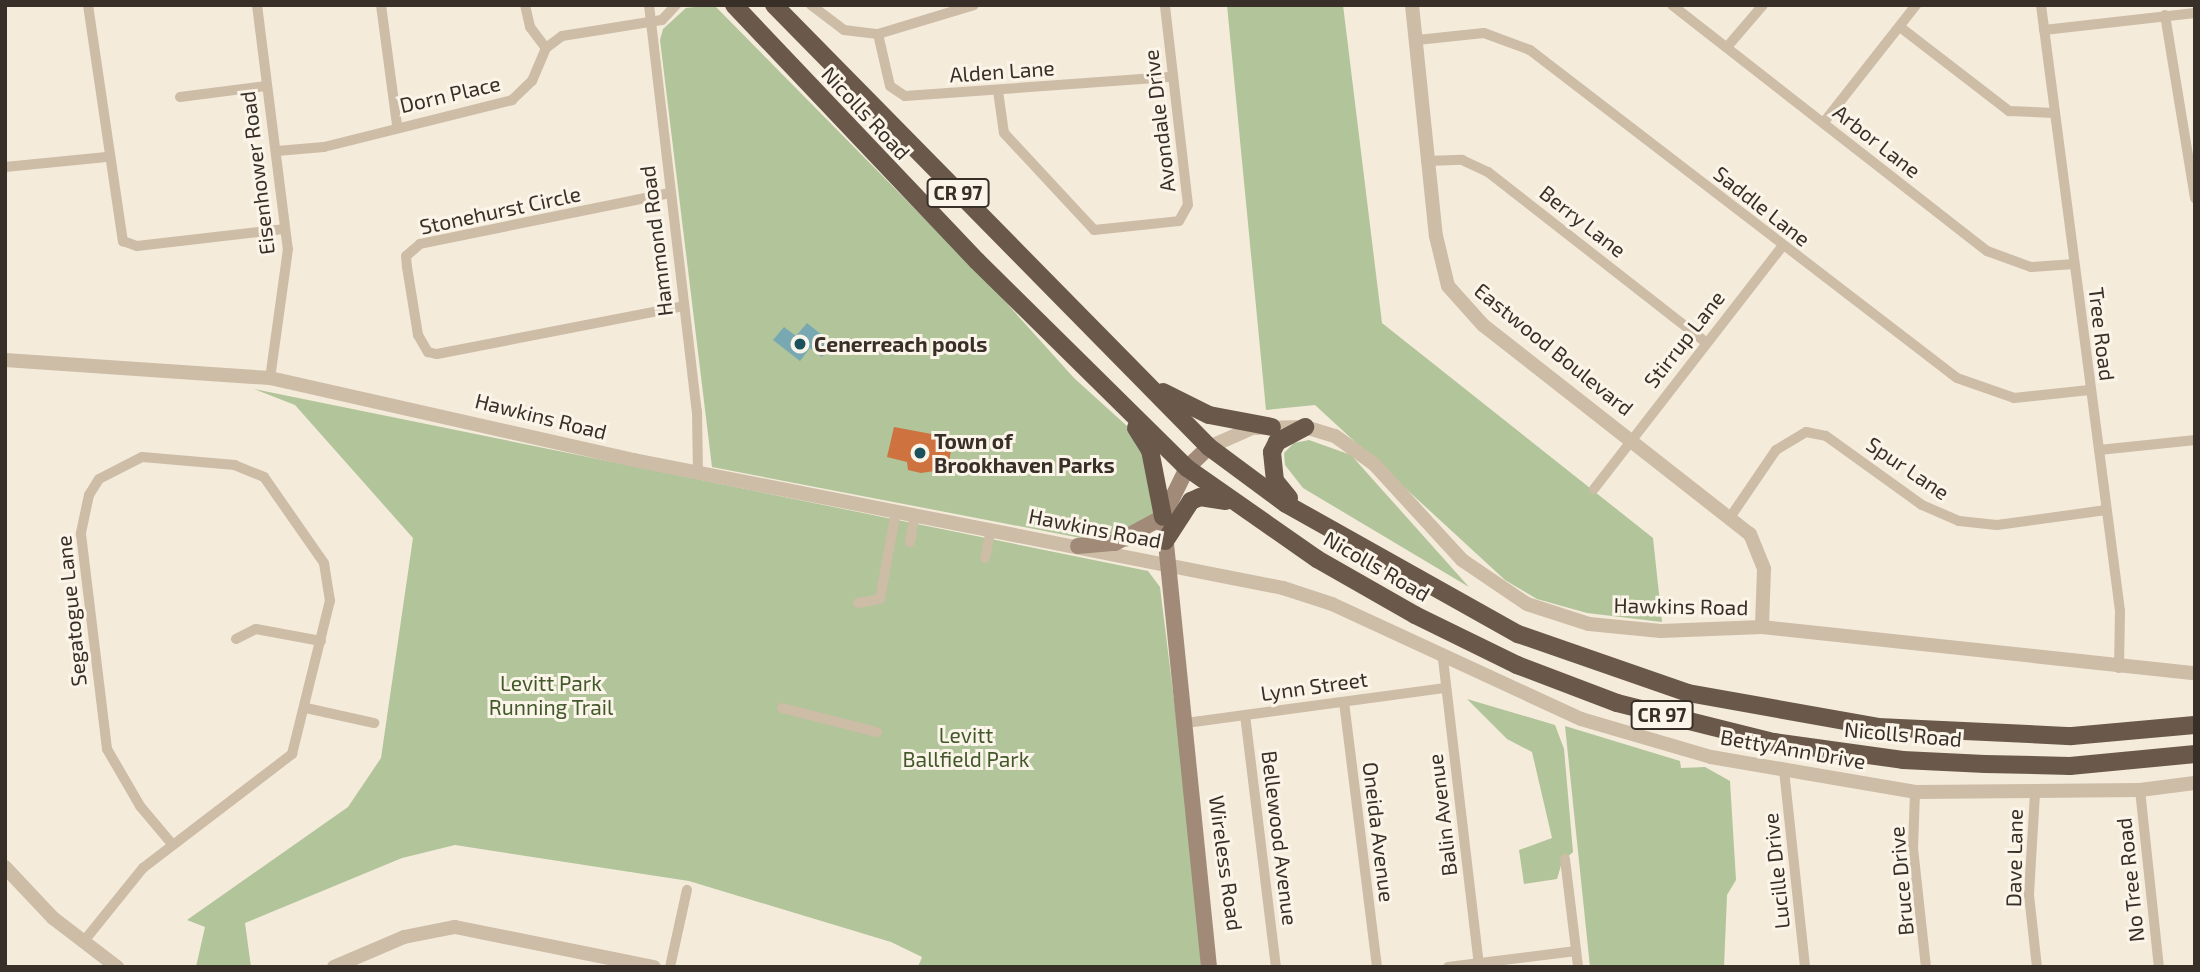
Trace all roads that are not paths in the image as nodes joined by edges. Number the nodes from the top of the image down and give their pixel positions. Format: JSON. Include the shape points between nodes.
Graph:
{"nodes":[{"id":1,"x":88,"y":5,"type":"edge"},
{"id":2,"x":257,"y":5,"type":"edge"},
{"id":3,"x":381,"y":5,"type":"edge"},
{"id":4,"x":525,"y":5,"type":"edge"},
{"id":5,"x":649,"y":5,"type":"edge"},
{"id":6,"x":676,"y":5,"type":"edge"},
{"id":7,"x":723,"y":5,"type":"edge"},
{"id":8,"x":734,"y":5,"type":"edge"},
{"id":9,"x":774,"y":5,"type":"edge"},
{"id":10,"x":925,"y":5,"type":"edge"},
{"id":11,"x":974,"y":5,"type":"edge"},
{"id":12,"x":1165,"y":5,"type":"edge"},
{"id":13,"x":1412,"y":5,"type":"edge"},
{"id":14,"x":1672,"y":5,"type":"edge"},
{"id":15,"x":1763,"y":5,"type":"edge"},
{"id":16,"x":1916,"y":5,"type":"edge"},
{"id":17,"x":2041,"y":5,"type":"edge"},
{"id":18,"x":812,"y":7,"type":"edge"},
{"id":19,"x":2195,"y":13,"type":"edge"},
{"id":20,"x":2165,"y":15,"type":"junction"},
{"id":21,"x":928,"y":19,"type":"junction"},
{"id":22,"x":650,"y":22,"type":"junction"},
{"id":23,"x":1900,"y":27,"type":"junction"},
{"id":24,"x":2045,"y":30,"type":"junction"},
{"id":25,"x":878,"y":34,"type":"junction"},
{"id":26,"x":763,"y":37,"type":"junction"},
{"id":27,"x":1417,"y":40,"type":"junction"},
{"id":28,"x":1727,"y":47,"type":"junction"},
{"id":29,"x":546,"y":48,"type":"junction"},
{"id":30,"x":1172,"y":77,"type":"junction"},
{"id":31,"x":267,"y":86,"type":"junction"},
{"id":32,"x":998,"y":91,"type":"junction"},
{"id":33,"x":180,"y":97,"type":"dead end"},
{"id":34,"x":2054,"y":113,"type":"junction"},
{"id":35,"x":1824,"y":122,"type":"junction"},
{"id":36,"x":397,"y":125,"type":"junction"},
{"id":37,"x":277,"y":151,"type":"junction"},
{"id":38,"x":107,"y":157,"type":"junction"},
{"id":39,"x":1426,"y":161,"type":"junction"},
{"id":40,"x":5,"y":167,"type":"edge"},
{"id":41,"x":670,"y":193,"type":"junction"},
{"id":42,"x":2195,"y":199,"type":"edge"},
{"id":43,"x":285,"y":229,"type":"junction"},
{"id":44,"x":1782,"y":247,"type":"junction"},
{"id":45,"x":2074,"y":264,"type":"junction"},
{"id":46,"x":683,"y":306,"type":"junction"},
{"id":47,"x":1704,"y":341,"type":"junction"},
{"id":48,"x":6,"y":357,"type":"edge"},
{"id":49,"x":270,"y":378,"type":"junction"},
{"id":50,"x":1143,"y":380,"type":"junction"},
{"id":51,"x":2090,"y":390,"type":"junction"},
{"id":52,"x":1128,"y":412,"type":"junction"},
{"id":53,"x":1272,"y":427,"type":"junction"},
{"id":54,"x":1305,"y":427,"type":"junction"},
{"id":55,"x":1633,"y":438,"type":"junction"},
{"id":56,"x":2195,"y":440,"type":"edge"},
{"id":57,"x":1209,"y":447,"type":"junction"},
{"id":58,"x":2099,"y":450,"type":"junction"},
{"id":59,"x":1188,"y":468,"type":"junction"},
{"id":60,"x":698,"y":472,"type":"junction"},
{"id":61,"x":1594,"y":489,"type":"dead end"},
{"id":62,"x":1232,"y":503,"type":"junction"},
{"id":63,"x":2106,"y":510,"type":"junction"},
{"id":64,"x":896,"y":511,"type":"junction"},
{"id":65,"x":1303,"y":514,"type":"junction"},
{"id":66,"x":915,"y":515,"type":"junction"},
{"id":67,"x":1731,"y":516,"type":"junction"},
{"id":68,"x":1163,"y":517,"type":"junction"},
{"id":69,"x":991,"y":530,"type":"junction"},
{"id":70,"x":1165,"y":541,"type":"junction"},
{"id":71,"x":910,"y":542,"type":"dead end"},
{"id":72,"x":1078,"y":547,"type":"junction"},
{"id":73,"x":985,"y":558,"type":"dead end"},
{"id":74,"x":1167,"y":564,"type":"junction"},
{"id":75,"x":858,"y":603,"type":"dead end"},
{"id":76,"x":1762,"y":627,"type":"junction"},
{"id":77,"x":236,"y":639,"type":"dead end"},
{"id":78,"x":321,"y":640,"type":"junction"},
{"id":79,"x":1443,"y":659,"type":"junction"},
{"id":80,"x":2119,"y":668,"type":"junction"},
{"id":81,"x":2195,"y":673,"type":"edge"},
{"id":82,"x":1446,"y":688,"type":"junction"},
{"id":83,"x":1344,"y":702,"type":"junction"},
{"id":84,"x":306,"y":708,"type":"junction"},
{"id":85,"x":782,"y":708,"type":"dead end"},
{"id":86,"x":1245,"y":715,"type":"junction"},
{"id":87,"x":374,"y":723,"type":"dead end"},
{"id":88,"x":1186,"y":723,"type":"junction"},
{"id":89,"x":2195,"y":725,"type":"edge"},
{"id":90,"x":877,"y":732,"type":"dead end"},
{"id":91,"x":2195,"y":754,"type":"edge"},
{"id":92,"x":1190,"y":764,"type":"junction"},
{"id":93,"x":1784,"y":770,"type":"junction"},
{"id":94,"x":2195,"y":783,"type":"edge"},
{"id":95,"x":2140,"y":790,"type":"junction"},
{"id":96,"x":1915,"y":792,"type":"junction"},
{"id":97,"x":2035,"y":793,"type":"junction"},
{"id":98,"x":172,"y":844,"type":"junction"},
{"id":99,"x":1565,"y":859,"type":"dead end"},
{"id":100,"x":5,"y":867,"type":"edge"},
{"id":101,"x":687,"y":890,"type":"dead end"},
{"id":102,"x":84,"y":941,"type":"junction"},
{"id":103,"x":1576,"y":951,"type":"junction"},
{"id":104,"x":1479,"y":965,"type":"edge"},
{"id":105,"x":117,"y":967,"type":"edge"},
{"id":106,"x":334,"y":967,"type":"edge"},
{"id":107,"x":654,"y":967,"type":"edge"},
{"id":108,"x":670,"y":967,"type":"edge"},
{"id":109,"x":1209,"y":967,"type":"edge"},
{"id":110,"x":1218,"y":967,"type":"edge"},
{"id":111,"x":1276,"y":967,"type":"edge"},
{"id":112,"x":1377,"y":967,"type":"edge"},
{"id":113,"x":1448,"y":967,"type":"edge"},
{"id":114,"x":1578,"y":967,"type":"edge"},
{"id":115,"x":1805,"y":967,"type":"edge"},
{"id":116,"x":1926,"y":967,"type":"edge"},
{"id":117,"x":2037,"y":967,"type":"edge"},
{"id":118,"x":2159,"y":967,"type":"edge"}],
"edges":[{"from":1,"to":38,"type":"street"},
{"from":2,"to":31,"type":"street","name":"Eisenhower Road"},
{"from":3,"to":36,"type":"street"},
{"from":4,"to":29,"type":"street","via":[[530,27]]},
{"from":5,"to":22,"type":"street","name":"Hammond Road"},
{"from":6,"to":22,"type":"street","via":[[662,20]]},
{"from":7,"to":26,"type":"highway"},
{"from":8,"to":26,"type":"highway","name":"Nicolls Road","number":"CR 97"},
{"from":9,"to":50,"type":"highway","name":"Nicolls Road","number":"CR 97"},
{"from":10,"to":21,"type":"street"},
{"from":11,"to":21,"type":"street"},
{"from":12,"to":30,"type":"street","name":"Avondale Drive"},
{"from":13,"to":27,"type":"street","name":"Eastwood Boulevard"},
{"from":14,"to":28,"type":"street","name":"Arbor Lane"},
{"from":15,"to":28,"type":"street"},
{"from":16,"to":23,"type":"street"},
{"from":17,"to":24,"type":"street","name":"Tree Road"},
{"from":18,"to":25,"type":"street","via":[[844,30]]},
{"from":19,"to":20,"type":"street"},
{"from":20,"to":24,"type":"street"},
{"from":20,"to":42,"type":"street"},
{"from":21,"to":25,"type":"street"},
{"from":22,"to":29,"type":"street","via":[[575,33]]},
{"from":22,"to":41,"type":"street","name":"Hammond Road"},
{"from":23,"to":34,"type":"street","via":[[2009,111]]},
{"from":23,"to":35,"type":"street"},
{"from":24,"to":34,"type":"street","name":"Tree Road"},
{"from":25,"to":32,"type":"street","name":"Alden Lane","via":[[890,86],[905,96]]},
{"from":26,"to":52,"type":"highway","name":"Nicolls Road","number":"CR 97"},
{"from":27,"to":39,"type":"street","name":"Eastwood Boulevard"},
{"from":27,"to":44,"type":"street","name":"Saddle Lane","via":[[1483,33],[1514,41]]},
{"from":28,"to":35,"type":"street","name":"Arbor Lane"},
{"from":29,"to":36,"type":"street","name":"Dorn Place","via":[[532,81],[512,100]]},
{"from":30,"to":32,"type":"street","name":"Alden Lane"},
{"from":30,"to":32,"type":"street","name":"Avondale Drive","via":[[1188,205],[1185,214],[1170,225],[1102,232],[1094,230],[1004,133]]},
{"from":31,"to":33,"type":"street"},
{"from":31,"to":37,"type":"street","name":"Eisenhower Road"},
{"from":34,"to":45,"type":"street","name":"Tree Road"},
{"from":35,"to":45,"type":"street","name":"Arbor Lane","via":[[1997,258],[2031,267]]},
{"from":36,"to":37,"type":"street","name":"Dorn Place","via":[[324,148]]},
{"from":37,"to":43,"type":"street","name":"Eisenhower Road"},
{"from":38,"to":40,"type":"street"},
{"from":38,"to":43,"type":"street","via":[[117,226],[128,245]]},
{"from":39,"to":47,"type":"street","name":"Berry Lane","via":[[1462,160],[1488,172]]},
{"from":39,"to":55,"type":"street","name":"Eastwood Boulevard","via":[[1439,259],[1455,296],[1483,325]]},
{"from":41,"to":46,"type":"street","name":"Hammond Road"},
{"from":41,"to":46,"type":"street","name":"Stonehurst Circle","via":[[420,244],[406,256],[407,267],[418,335],[428,352],[437,354]]},
{"from":43,"to":49,"type":"street","name":"Eisenhower Road","via":[[288,262]]},
{"from":44,"to":47,"type":"street","name":"Stirrup Lane"},
{"from":44,"to":51,"type":"street","name":"Saddle Lane","via":[[1969,384],[2014,398]]},
{"from":45,"to":51,"type":"street","name":"Tree Road"},
{"from":46,"to":60,"type":"street","name":"Hammond Road"},
{"from":47,"to":55,"type":"street","name":"Stirrup Lane"},
{"from":48,"to":49,"type":"street","name":"Hawkins Road"},
{"from":49,"to":60,"type":"street","name":"Hawkins Road"},
{"from":50,"to":53,"type":"highway","via":[[1209,415]]},
{"from":50,"to":57,"type":"highway","name":"Nicolls Road","number":"CR 97"},
{"from":51,"to":58,"type":"street","name":"Tree Road"},
{"from":52,"to":59,"type":"highway","name":"Nicolls Road","number":"CR 97"},
{"from":52,"to":68,"type":"highway","via":[[1150,450]]},
{"from":53,"to":54,"type":"street","name":"Hawkins Road"},
{"from":53,"to":57,"type":"street","name":"Hawkins Road","via":[[1252,428]]},
{"from":54,"to":65,"type":"highway","via":[[1277,442],[1271,463],[1275,481]]},
{"from":54,"to":76,"type":"street","name":"Hawkins Road","via":[[1335,436],[1374,464],[1436,537],[1527,604],[1568,619],[1629,629]]},
{"from":55,"to":61,"type":"street","name":"Stirrup Lane"},
{"from":55,"to":67,"type":"street","name":"Eastwood Boulevard"},
{"from":56,"to":58,"type":"street"},
{"from":57,"to":59,"type":"main road","name":"Hawkins Road"},
{"from":57,"to":65,"type":"highway","name":"Nicolls Road","number":"CR 97"},
{"from":58,"to":63,"type":"street","name":"Tree Road"},
{"from":59,"to":62,"type":"highway","name":"Nicolls Road","number":"CR 97"},
{"from":59,"to":68,"type":"main road","name":"Hawkins Road"},
{"from":60,"to":64,"type":"street","name":"Hawkins Road"},
{"from":62,"to":70,"type":"highway","via":[[1212,497],[1191,501]]},
{"from":62,"to":91,"type":"highway","name":"Nicolls Road","number":"CR 97","via":[[1415,615],[1517,665],[1617,703],[1713,729],[1889,758],[1985,764],[2070,766]]},
{"from":63,"to":67,"type":"street","name":"Spur Lane","via":[[1997,525],[1959,521],[1922,505],[1826,436],[1806,432],[1776,450]]},
{"from":63,"to":80,"type":"street","name":"Tree Road","via":[[2120,611]]},
{"from":64,"to":66,"type":"street","name":"Hawkins Road"},
{"from":64,"to":75,"type":"street","via":[[880,599]]},
{"from":65,"to":89,"type":"highway","name":"Nicolls Road","number":"CR 97","via":[[1518,634],[1688,693],[1865,726],[1980,734],[2072,736]]},
{"from":66,"to":69,"type":"street","name":"Hawkins Road"},
{"from":66,"to":71,"type":"street"},
{"from":67,"to":76,"type":"street","name":"Eastwood Boulevard","via":[[1750,534],[1762,559]]},
{"from":68,"to":70,"type":"main road","name":"Hawkins Road"},
{"from":68,"to":72,"type":"main road","via":[[1125,539]]},
{"from":69,"to":72,"type":"street","name":"Hawkins Road"},
{"from":69,"to":73,"type":"street"},
{"from":70,"to":74,"type":"main road","name":"Hawkins Road"},
{"from":72,"to":74,"type":"street","name":"Hawkins Road"},
{"from":74,"to":79,"type":"street","name":"Betty Ann Drive","via":[[1312,596]]},
{"from":74,"to":88,"type":"main road","name":"Wireless Road"},
{"from":76,"to":80,"type":"street","name":"Hawkins Road"},
{"from":77,"to":78,"type":"street","via":[[257,629]]},
{"from":78,"to":84,"type":"street","name":"Segatogue Lane"},
{"from":78,"to":98,"type":"street","name":"Segatogue Lane","via":[[330,601],[324,563],[264,477],[235,465],[152,456],[121,464],[99,479],[89,495],[81,534],[103,734],[120,776]]},
{"from":79,"to":82,"type":"street","name":"Balin Avenue"},
{"from":79,"to":93,"type":"street","name":"Betty Ann Drive","via":[[1617,731]]},
{"from":80,"to":81,"type":"street","name":"Hawkins Road"},
{"from":82,"to":83,"type":"street","name":"Lynn Street"},
{"from":82,"to":104,"type":"street","name":"Balin Avenue"},
{"from":83,"to":86,"type":"street","name":"Lynn Street"},
{"from":83,"to":112,"type":"street","name":"Oneida Avenue"},
{"from":84,"to":87,"type":"street"},
{"from":84,"to":98,"type":"street","name":"Segatogue Lane","via":[[299,740],[281,766]]},
{"from":85,"to":90,"type":"street"},
{"from":86,"to":88,"type":"street","name":"Lynn Street"},
{"from":86,"to":111,"type":"street","name":"Bellewood Avenue"},
{"from":88,"to":92,"type":"main road","name":"Wireless Road"},
{"from":92,"to":109,"type":"main road","name":"Wireless Road"},
{"from":92,"to":110,"type":"main road","name":"Wireless Road"},
{"from":93,"to":96,"type":"street","name":"Betty Ann Drive"},
{"from":93,"to":115,"type":"street","name":"Lucille Drive"},
{"from":94,"to":95,"type":"street","name":"Betty Ann Drive"},
{"from":95,"to":97,"type":"street","name":"Betty Ann Drive"},
{"from":95,"to":118,"type":"street","name":"No Tree Road"},
{"from":96,"to":97,"type":"street","name":"Betty Ann Drive"},
{"from":96,"to":116,"type":"street","name":"Bruce Drive","via":[[1913,848]]},
{"from":97,"to":117,"type":"street","name":"Dave Lane","via":[[2029,895]]},
{"from":98,"to":102,"type":"street","name":"Segatogue Lane","via":[[143,868]]},
{"from":99,"to":103,"type":"street"},
{"from":100,"to":102,"type":"street","via":[[53,918]]},
{"from":101,"to":108,"type":"street"},
{"from":102,"to":105,"type":"street"},
{"from":103,"to":104,"type":"street"},
{"from":103,"to":114,"type":"street"},
{"from":104,"to":113,"type":"street"},
{"from":106,"to":107,"type":"street","via":[[404,937],[455,927]]}]}
